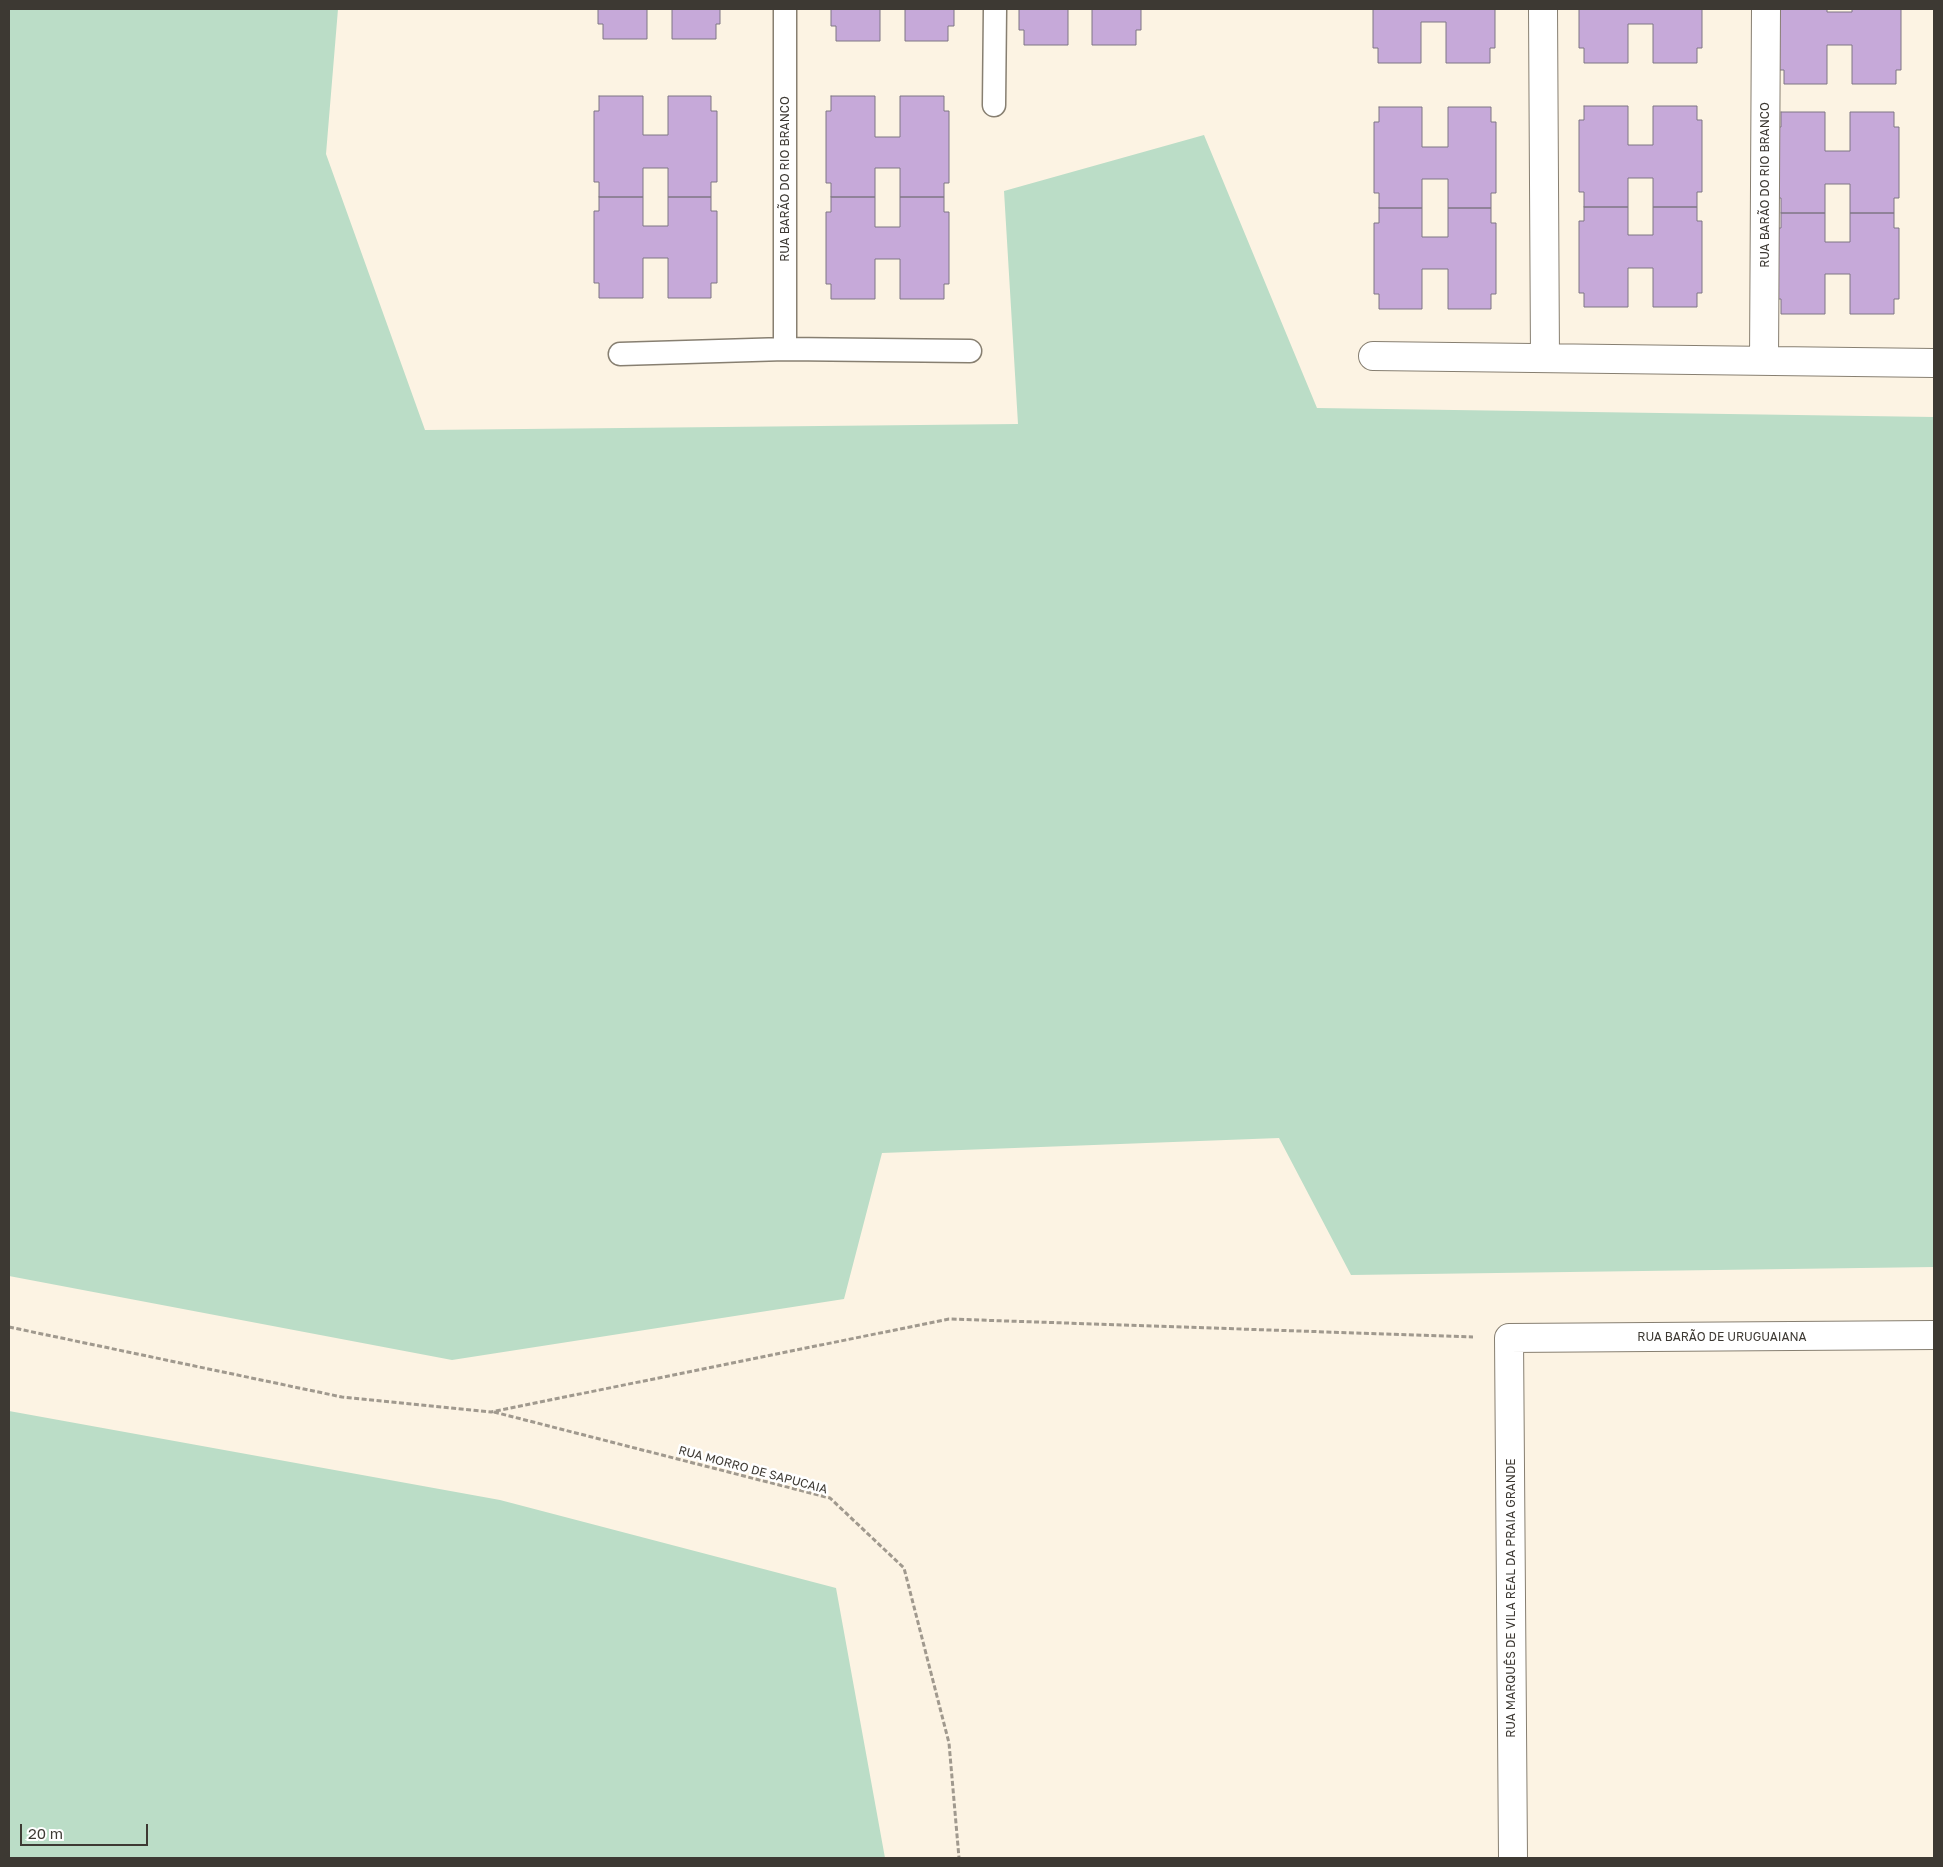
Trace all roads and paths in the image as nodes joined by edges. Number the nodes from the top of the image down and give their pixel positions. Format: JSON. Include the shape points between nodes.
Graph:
{"nodes":[{"id":1,"x":785,"y":9,"type":"edge"},
{"id":2,"x":995,"y":9,"type":"edge"},
{"id":3,"x":1543,"y":9,"type":"edge"},
{"id":4,"x":1766,"y":9,"type":"edge"},
{"id":5,"x":994,"y":105,"type":"dead end"},
{"id":6,"x":785,"y":349,"type":"junction"},
{"id":7,"x":970,"y":351,"type":"dead end"},
{"id":8,"x":620,"y":354,"type":"dead end"},
{"id":9,"x":1373,"y":356,"type":"dead end"},
{"id":10,"x":1545,"y":358,"type":"junction"},
{"id":11,"x":1764,"y":361,"type":"junction"},
{"id":12,"x":1934,"y":363,"type":"edge"},
{"id":13,"x":9,"y":1327,"type":"edge"},
{"id":14,"x":1934,"y":1335,"type":"edge"},
{"id":15,"x":1509,"y":1338,"type":"junction"},
{"id":16,"x":491,"y":1412,"type":"junction"},
{"id":17,"x":959,"y":1858,"type":"edge"},
{"id":18,"x":1513,"y":1858,"type":"edge"}],
"edges":[{"from":1,"to":6,"type":"lane","name":"RUA BARÃO DO RIO BRANCO"},
{"from":2,"to":5,"type":"lane"},
{"from":3,"to":10,"type":"street"},
{"from":4,"to":11,"type":"street","name":"RUA BARÃO DO RIO BRANCO"},
{"from":6,"to":7,"type":"lane"},
{"from":6,"to":8,"type":"lane"},
{"from":9,"to":10,"type":"street"},
{"from":10,"to":11,"type":"street"},
{"from":11,"to":12,"type":"street"},
{"from":13,"to":16,"type":"path","via":[[342,1397]]},
{"from":14,"to":15,"type":"street","name":"RUA BARÃO DE URUGUAIANA"},
{"from":15,"to":16,"type":"path","via":[[949,1319]]},
{"from":15,"to":18,"type":"street","name":"RUA MARQUÊS DE VILA REAL DA PRAIA GRANDE"},
{"from":16,"to":17,"type":"path","name":"RUA MORRO DE SAPUCAIA","via":[[830,1498],[904,1568],[949,1743]]}]}
